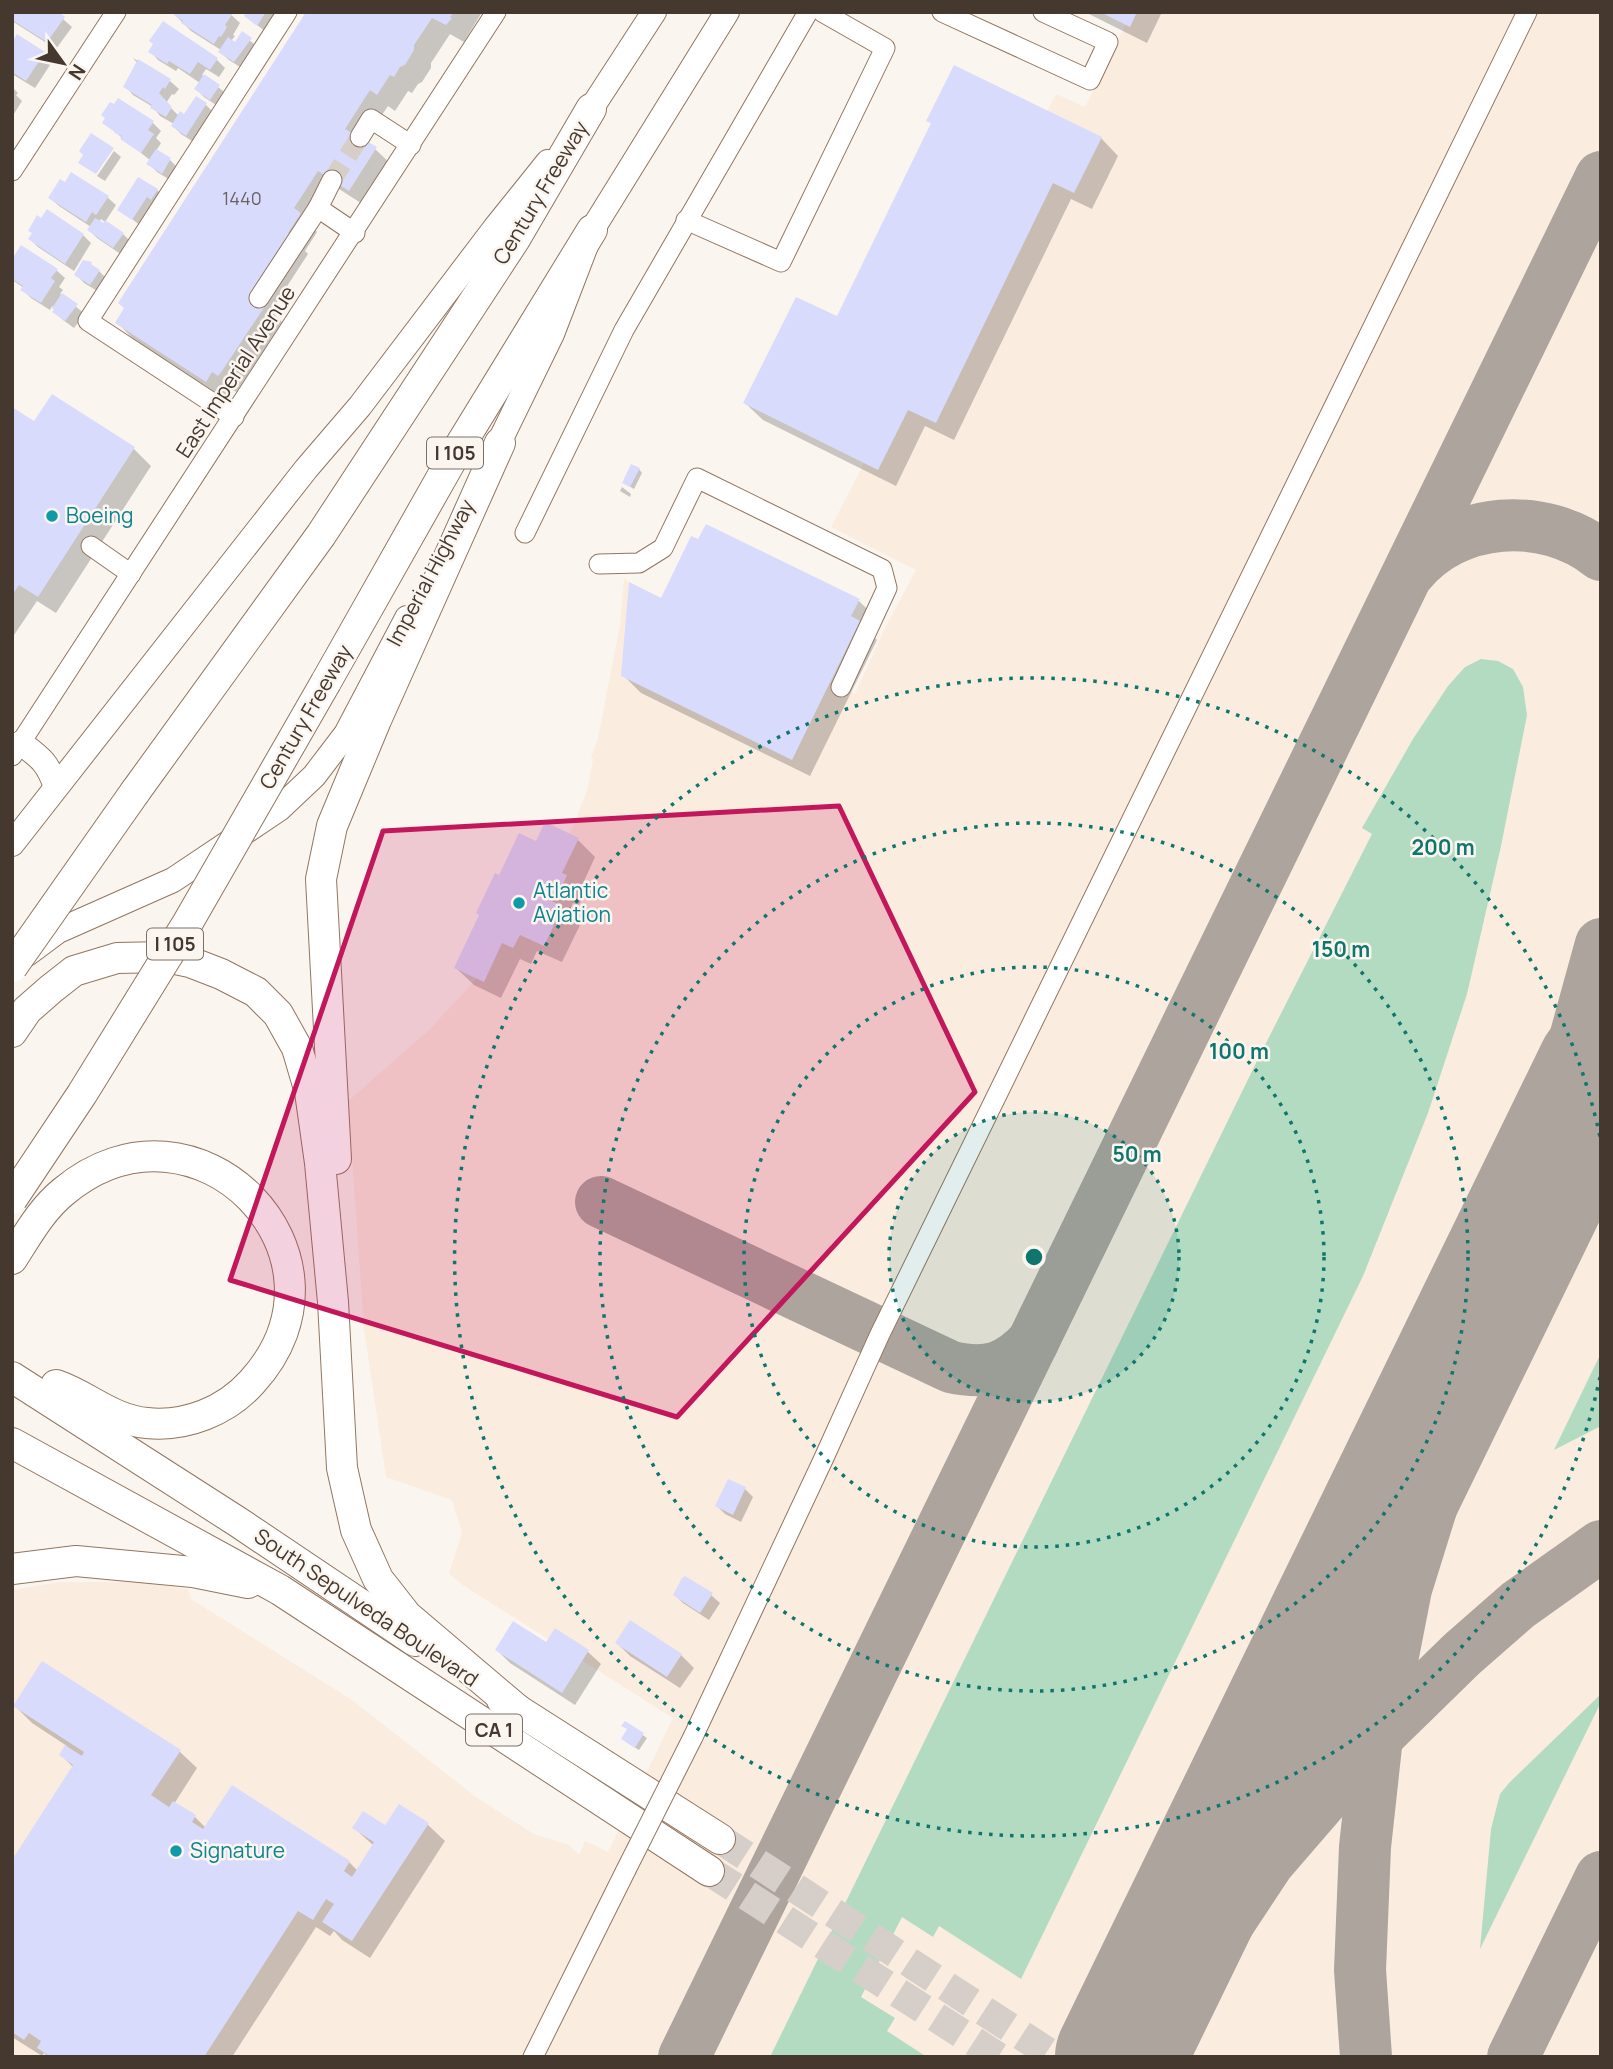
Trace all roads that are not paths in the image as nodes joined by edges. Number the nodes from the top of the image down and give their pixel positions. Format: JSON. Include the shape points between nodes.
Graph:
{"nodes":[{"id":1,"x":116,"y":12,"type":"edge"},
{"id":2,"x":287,"y":12,"type":"edge"},
{"id":3,"x":496,"y":12,"type":"edge"},
{"id":4,"x":654,"y":12,"type":"edge"},
{"id":5,"x":727,"y":12,"type":"edge"},
{"id":6,"x":808,"y":12,"type":"edge"},
{"id":7,"x":822,"y":12,"type":"edge"},
{"id":8,"x":942,"y":12,"type":"edge"},
{"id":9,"x":1043,"y":12,"type":"edge"},
{"id":10,"x":1527,"y":12,"type":"edge"},
{"id":11,"x":591,"y":109,"type":"junction"},
{"id":12,"x":360,"y":137,"type":"tunnel mouth"},
{"id":13,"x":411,"y":145,"type":"junction"},
{"id":14,"x":12,"y":171,"type":"edge"},
{"id":15,"x":332,"y":180,"type":"tunnel mouth"},
{"id":16,"x":318,"y":208,"type":"junction"},
{"id":17,"x":686,"y":220,"type":"junction"},
{"id":18,"x":592,"y":230,"type":"junction"},
{"id":19,"x":355,"y":233,"type":"junction"},
{"id":20,"x":259,"y":298,"type":"dead end"},
{"id":21,"x":234,"y":417,"type":"junction"},
{"id":22,"x":500,"y":443,"type":"junction"},
{"id":23,"x":524,"y":533,"type":"dead end"},
{"id":24,"x":90,"y":546,"type":"dead end"},
{"id":25,"x":599,"y":564,"type":"dead end"},
{"id":26,"x":131,"y":574,"type":"junction"},
{"id":27,"x":841,"y":687,"type":"dead end"},
{"id":28,"x":17,"y":750,"type":"edge"},
{"id":29,"x":56,"y":787,"type":"junction"},
{"id":30,"x":12,"y":844,"type":"edge"},
{"id":31,"x":12,"y":966,"type":"edge"},
{"id":32,"x":12,"y":1032,"type":"edge"},
{"id":33,"x":12,"y":1199,"type":"edge"},
{"id":34,"x":12,"y":1259,"type":"edge"},
{"id":35,"x":333,"y":1302,"type":"junction"},
{"id":36,"x":12,"y":1370,"type":"edge"},
{"id":37,"x":12,"y":1377,"type":"edge"},
{"id":38,"x":12,"y":1443,"type":"edge"},
{"id":39,"x":12,"y":1569,"type":"edge"},
{"id":40,"x":279,"y":1590,"type":"junction"},
{"id":41,"x":519,"y":1711,"type":"junction"},
{"id":42,"x":720,"y":1839,"type":"tunnel mouth"},
{"id":43,"x":709,"y":1871,"type":"tunnel mouth"},
{"id":44,"x":533,"y":2057,"type":"edge"}],
"edges":[{"from":1,"to":14,"type":"street"},
{"from":2,"to":21,"type":"street","via":[[88,321]]},
{"from":3,"to":13,"type":"street","name":"East Imperial Avenue"},
{"from":4,"to":11,"type":"main road"},
{"from":5,"to":18,"type":"main road","name":"Imperial Highway"},
{"from":6,"to":17,"type":"street"},
{"from":7,"to":17,"type":"street","via":[[885,48],[781,262]]},
{"from":8,"to":9,"type":"street","via":[[1090,80],[1108,43]]},
{"from":10,"to":44,"type":"street","bridge":true,"via":[[880,1334],[693,1737]]},
{"from":11,"to":29,"type":"main road"},
{"from":11,"to":31,"type":"highway","name":"Century Freeway","bridge":true,"via":[[515,239],[321,535]]},
{"from":12,"to":13,"type":"street","via":[[371,119]]},
{"from":13,"to":19,"type":"street","name":"East Imperial Avenue"},
{"from":15,"to":16,"type":"street"},
{"from":16,"to":19,"type":"street"},
{"from":16,"to":20,"type":"street"},
{"from":17,"to":23,"type":"street","via":[[624,330]]},
{"from":18,"to":22,"type":"main road","name":"Imperial Highway","via":[[552,334]]},
{"from":18,"to":33,"type":"highway","name":"Century Freeway","number":"I 105","bridge":true,"via":[[456,452],[187,925]]},
{"from":19,"to":21,"type":"street","name":"East Imperial Avenue"},
{"from":21,"to":26,"type":"street","name":"East Imperial Avenue"},
{"from":22,"to":31,"type":"main road","name":"Imperial Highway","via":[[346,734],[314,776],[279,809],[173,880],[58,931]]},
{"from":22,"to":35,"type":"highway","via":[[332,826],[321,879],[340,1259]]},
{"from":24,"to":26,"type":"street"},
{"from":25,"to":27,"type":"street","via":[[639,563],[663,548],[697,478],[881,569],[887,588]]},
{"from":26,"to":28,"type":"street","name":"East Imperial Avenue"},
{"from":28,"to":29,"type":"main road","via":[[41,757]]},
{"from":29,"to":30,"type":"main road"},
{"from":32,"to":35,"type":"highway","via":[[27,1010],[74,971],[117,958],[166,957],[190,962],[256,992],[278,1014],[296,1048],[310,1092]]},
{"from":34,"to":36,"type":"highway","via":[[61,1193],[95,1170],[125,1160],[184,1159],[232,1181],[260,1208],[281,1244],[289,1287],[282,1332],[257,1377],[227,1404],[185,1422],[134,1422],[65,1388]]},
{"from":35,"to":41,"type":"highway","via":[[342,1468],[356,1530],[378,1579],[407,1616]]},
{"from":37,"to":41,"type":"highway","name":"South Sepulveda Boulevard","number":"CA 1"},
{"from":38,"to":40,"type":"highway","name":"South Sepulveda Boulevard","number":"CA 1"},
{"from":39,"to":40,"type":"highway","via":[[76,1561],[127,1564]]},
{"from":40,"to":43,"type":"highway","name":"South Sepulveda Boulevard","number":"CA 1"},
{"from":41,"to":42,"type":"highway","name":"South Sepulveda Boulevard","number":"CA 1"}]}
